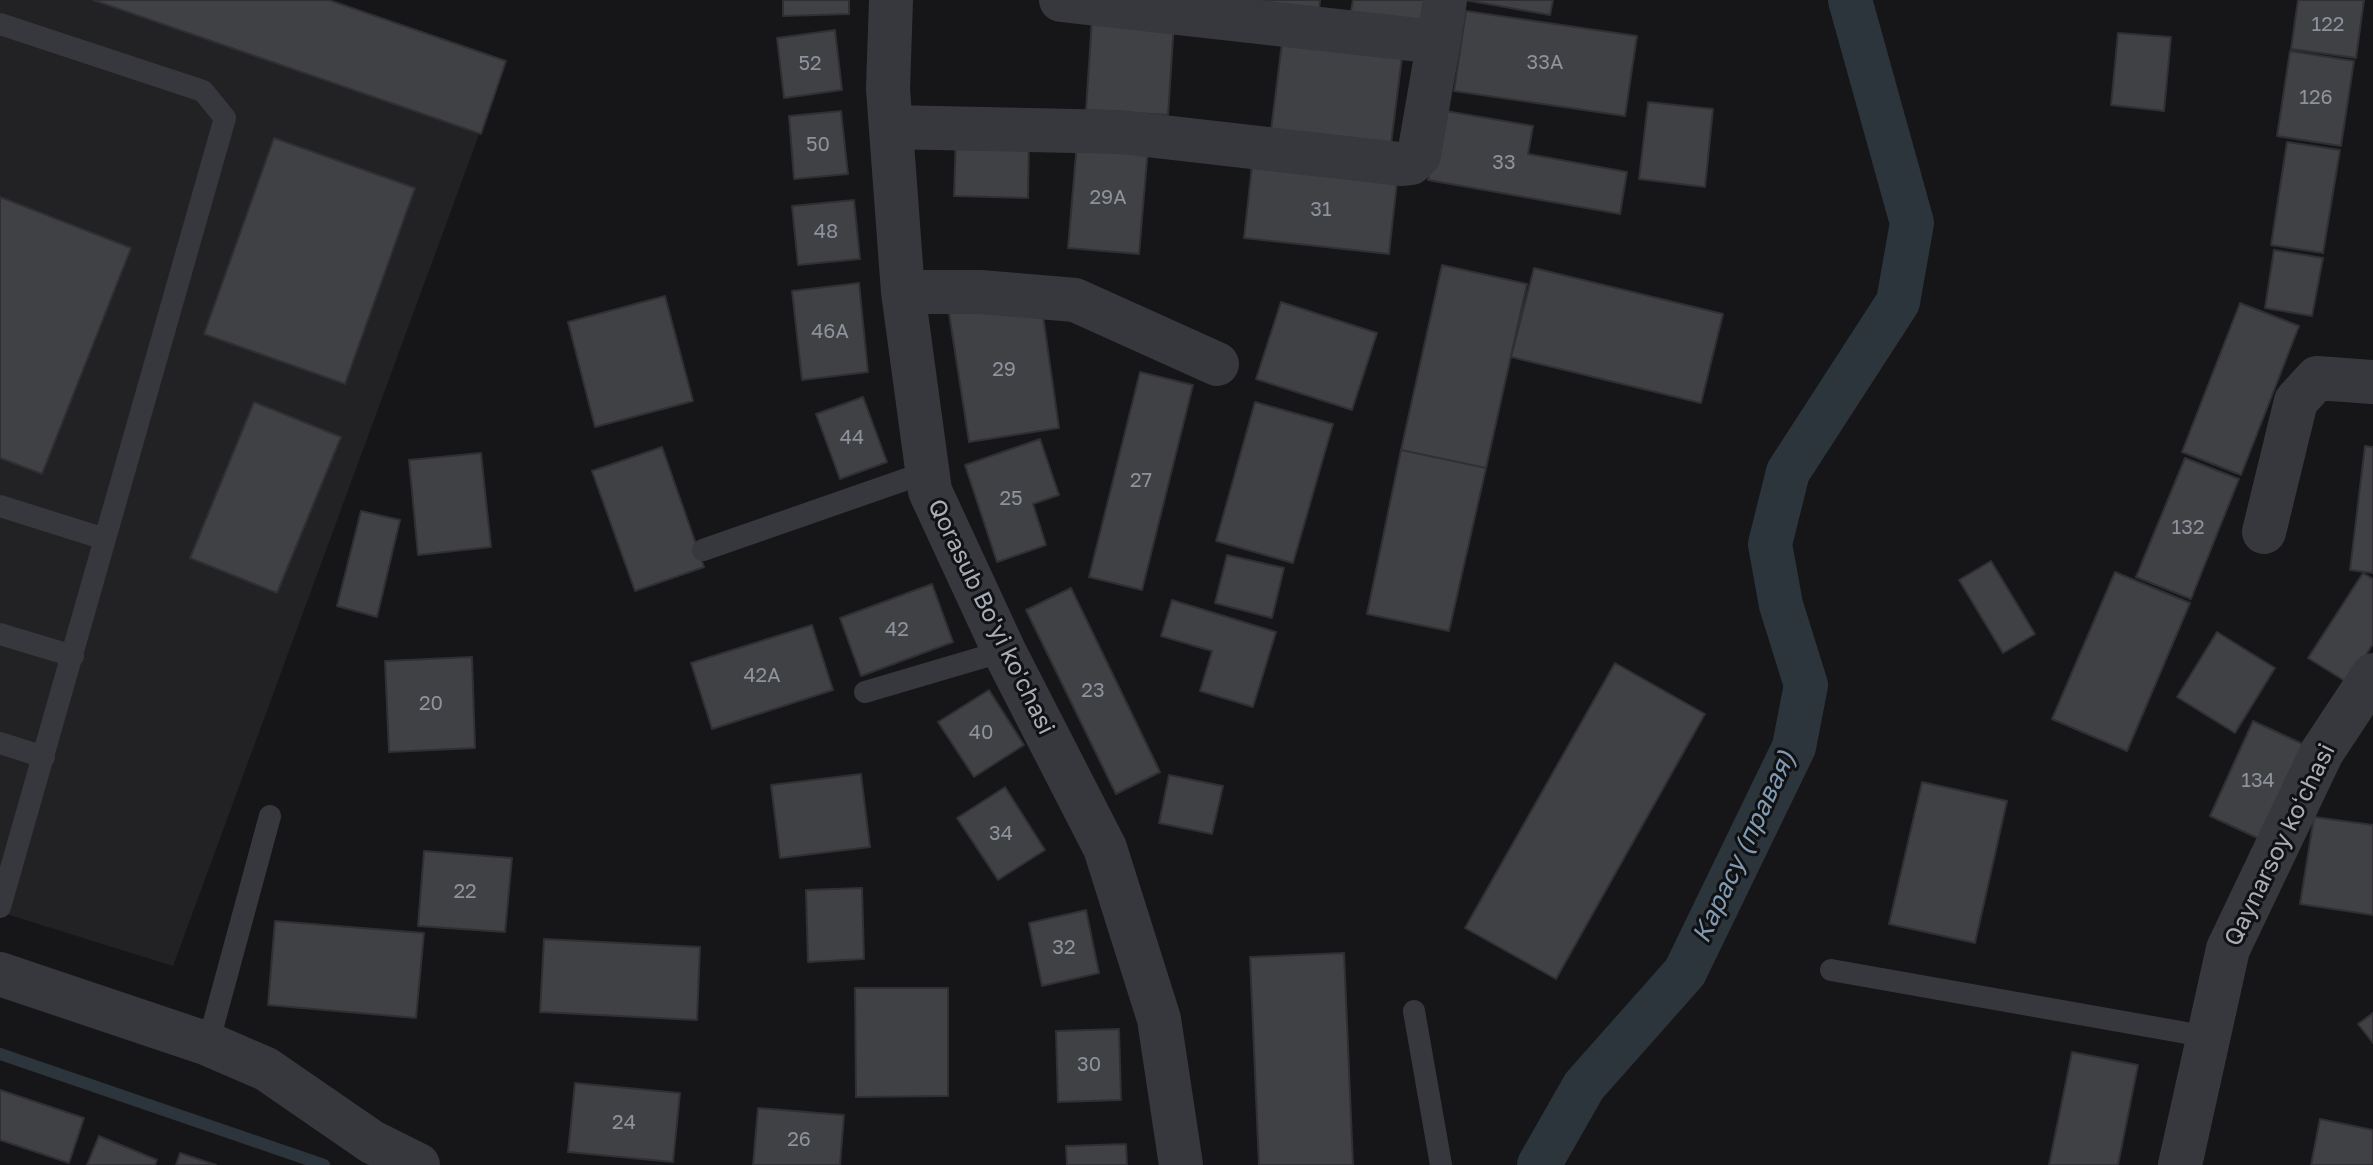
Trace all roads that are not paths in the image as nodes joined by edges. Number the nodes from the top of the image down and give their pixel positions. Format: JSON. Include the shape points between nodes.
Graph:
{"nodes":[{"id":1,"x":891,"y":0,"type":"edge"},
{"id":2,"x":1061,"y":0,"type":"edge"},
{"id":3,"x":1445,"y":0,"type":"edge"},
{"id":4,"x":0,"y":24,"type":"edge"},
{"id":5,"x":1438,"y":45,"type":"junction"},
{"id":6,"x":891,"y":127,"type":"junction"},
{"id":7,"x":903,"y":292,"type":"junction"},
{"id":8,"x":1217,"y":364,"type":"dead end"},
{"id":9,"x":2373,"y":382,"type":"edge"},
{"id":10,"x":927,"y":472,"type":"junction"},
{"id":11,"x":0,"y":506,"type":"edge"},
{"id":12,"x":2264,"y":532,"type":"dead end"},
{"id":13,"x":105,"y":539,"type":"junction"},
{"id":14,"x":703,"y":550,"type":"dead end"},
{"id":15,"x":0,"y":634,"type":"edge"},
{"id":16,"x":1004,"y":651,"type":"junction"},
{"id":17,"x":73,"y":656,"type":"junction"},
{"id":18,"x":2373,"y":675,"type":"edge"},
{"id":19,"x":865,"y":692,"type":"dead end"},
{"id":20,"x":0,"y":743,"type":"edge"},
{"id":21,"x":44,"y":757,"type":"junction"},
{"id":22,"x":270,"y":816,"type":"dead end"},
{"id":23,"x":0,"y":907,"type":"edge"},
{"id":24,"x":1831,"y":970,"type":"dead end"},
{"id":25,"x":0,"y":974,"type":"edge"},
{"id":26,"x":1414,"y":1011,"type":"dead end"},
{"id":27,"x":2209,"y":1037,"type":"junction"},
{"id":28,"x":208,"y":1044,"type":"junction"},
{"id":29,"x":418,"y":1165,"type":"edge"},
{"id":30,"x":1181,"y":1165,"type":"edge"},
{"id":31,"x":1441,"y":1165,"type":"edge"},
{"id":32,"x":2180,"y":1165,"type":"edge"}],
"edges":[{"from":1,"to":6,"type":"street","name":"Qorasub Bo'yi ko'chasi"},
{"from":2,"to":5,"type":"street"},
{"from":3,"to":5,"type":"street"},
{"from":4,"to":13,"type":"lane","via":[[203,91],[225,118]]},
{"from":5,"to":6,"type":"street","via":[[1419,155],[1411,163],[1120,132]]},
{"from":6,"to":7,"type":"street","name":"Qorasub Bo'yi ko'chasi"},
{"from":7,"to":8,"type":"street","via":[[1075,300]]},
{"from":7,"to":10,"type":"street","name":"Qorasub Bo'yi ko'chasi"},
{"from":9,"to":12,"type":"street","via":[[2317,378],[2296,401]]},
{"from":10,"to":14,"type":"lane"},
{"from":10,"to":16,"type":"street","name":"Qorasub Bo'yi ko'chasi","via":[[930,491]]},
{"from":11,"to":13,"type":"lane"},
{"from":13,"to":17,"type":"lane"},
{"from":15,"to":17,"type":"lane"},
{"from":16,"to":19,"type":"lane"},
{"from":16,"to":30,"type":"street","name":"Qorasub Bo'yi ko'chasi","via":[[1105,848],[1159,1019]]},
{"from":17,"to":21,"type":"lane"},
{"from":18,"to":27,"type":"street","name":"Qaynarsoy koʻchasi","via":[[2322,752],[2228,949]]},
{"from":20,"to":21,"type":"lane"},
{"from":21,"to":23,"type":"lane"},
{"from":22,"to":28,"type":"lane"},
{"from":24,"to":27,"type":"lane"},
{"from":25,"to":28,"type":"street"},
{"from":26,"to":31,"type":"lane"},
{"from":27,"to":32,"type":"street","name":"Qaynarsoy koʻchasi"},
{"from":28,"to":29,"type":"street","via":[[266,1069],[372,1142]]}]}
